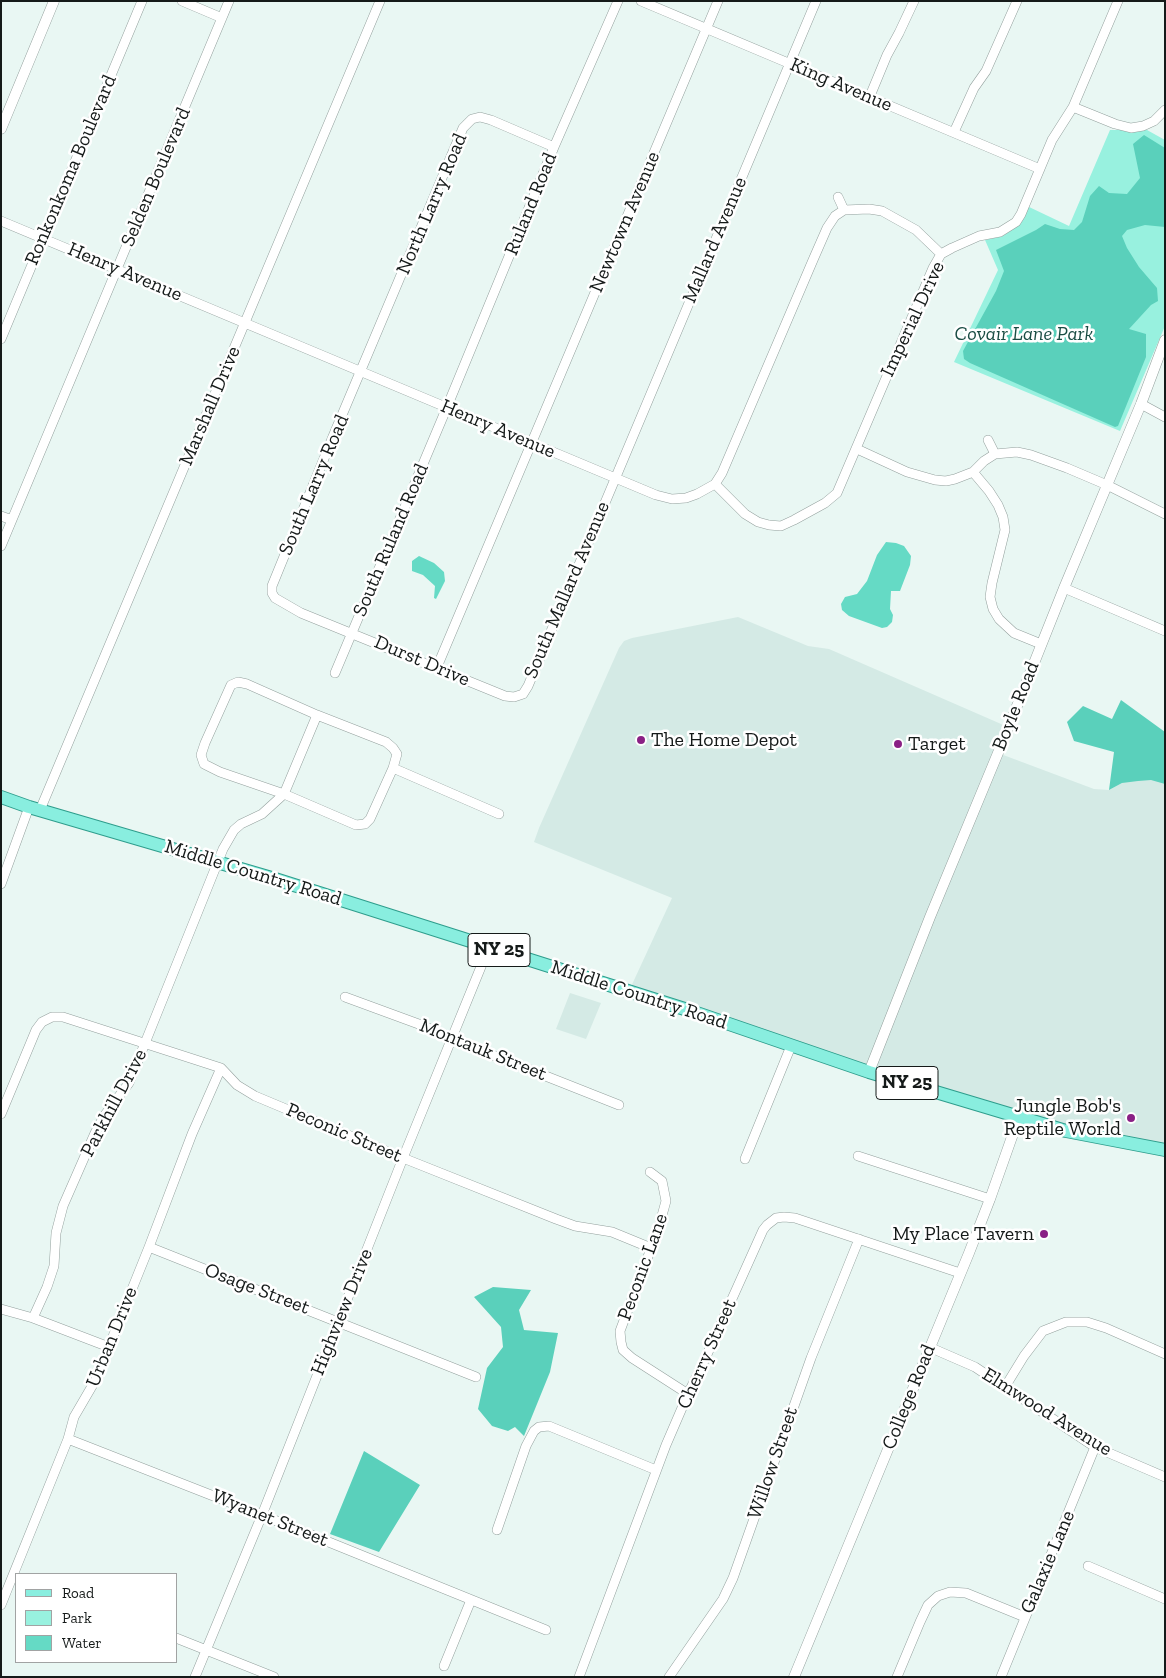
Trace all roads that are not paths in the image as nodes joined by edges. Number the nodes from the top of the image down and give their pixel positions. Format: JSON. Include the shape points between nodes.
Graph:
{"nodes":[{"id":1,"x":54,"y":1,"type":"edge"},
{"id":2,"x":142,"y":1,"type":"edge"},
{"id":3,"x":182,"y":1,"type":"edge"},
{"id":4,"x":229,"y":1,"type":"edge"},
{"id":5,"x":380,"y":1,"type":"edge"},
{"id":6,"x":618,"y":1,"type":"edge"},
{"id":7,"x":641,"y":1,"type":"edge"},
{"id":8,"x":718,"y":1,"type":"edge"},
{"id":9,"x":816,"y":1,"type":"edge"},
{"id":10,"x":914,"y":1,"type":"edge"},
{"id":11,"x":1017,"y":1,"type":"edge"},
{"id":12,"x":1118,"y":1,"type":"edge"},
{"id":13,"x":222,"y":18,"type":"junction"},
{"id":14,"x":706,"y":29,"type":"junction"},
{"id":15,"x":790,"y":63,"type":"junction"},
{"id":16,"x":870,"y":96,"type":"junction"},
{"id":17,"x":1072,"y":107,"type":"junction"},
{"id":18,"x":1165,"y":110,"type":"edge"},
{"id":19,"x":1,"y":129,"type":"edge"},
{"id":20,"x":954,"y":132,"type":"junction"},
{"id":21,"x":554,"y":147,"type":"junction"},
{"id":22,"x":1040,"y":169,"type":"junction"},
{"id":23,"x":838,"y":196,"type":"dead end"},
{"id":24,"x":844,"y":210,"type":"junction"},
{"id":25,"x":1,"y":221,"type":"edge"},
{"id":26,"x":43,"y":238,"type":"junction"},
{"id":27,"x":942,"y":254,"type":"junction"},
{"id":28,"x":117,"y":269,"type":"junction"},
{"id":29,"x":246,"y":323,"type":"junction"},
{"id":30,"x":1,"y":339,"type":"edge"},
{"id":31,"x":1165,"y":340,"type":"edge"},
{"id":32,"x":361,"y":372,"type":"junction"},
{"id":33,"x":1141,"y":404,"type":"junction"},
{"id":34,"x":447,"y":407,"type":"junction"},
{"id":35,"x":1165,"y":417,"type":"edge"},
{"id":36,"x":988,"y":440,"type":"dead end"},
{"id":37,"x":532,"y":443,"type":"junction"},
{"id":38,"x":856,"y":449,"type":"junction"},
{"id":39,"x":995,"y":454,"type":"junction"},
{"id":40,"x":972,"y":472,"type":"junction"},
{"id":41,"x":614,"y":478,"type":"junction"},
{"id":42,"x":715,"y":484,"type":"junction"},
{"id":43,"x":1107,"y":485,"type":"junction"},
{"id":44,"x":1165,"y":514,"type":"edge"},
{"id":45,"x":1,"y":516,"type":"edge"},
{"id":46,"x":12,"y":520,"type":"junction"},
{"id":47,"x":1,"y":546,"type":"edge"},
{"id":48,"x":1064,"y":588,"type":"junction"},
{"id":49,"x":275,"y":598,"type":"joint"},
{"id":50,"x":1165,"y":631,"type":"edge"},
{"id":51,"x":352,"y":632,"type":"junction"},
{"id":52,"x":1041,"y":644,"type":"junction"},
{"id":53,"x":437,"y":667,"type":"junction"},
{"id":54,"x":335,"y":673,"type":"dead end"},
{"id":55,"x":514,"y":697,"type":"joint"},
{"id":56,"x":317,"y":715,"type":"junction"},
{"id":57,"x":393,"y":768,"type":"junction"},
{"id":58,"x":284,"y":794,"type":"junction"},
{"id":59,"x":1,"y":797,"type":"edge"},
{"id":60,"x":35,"y":809,"type":"junction"},
{"id":61,"x":499,"y":814,"type":"dead end"},
{"id":62,"x":217,"y":862,"type":"junction"},
{"id":63,"x":1,"y":884,"type":"edge"},
{"id":64,"x":489,"y":947,"type":"junction"},
{"id":65,"x":345,"y":997,"type":"dead end"},
{"id":66,"x":452,"y":1039,"type":"junction"},
{"id":67,"x":146,"y":1044,"type":"junction"},
{"id":68,"x":792,"y":1046,"type":"junction"},
{"id":69,"x":221,"y":1068,"type":"junction"},
{"id":70,"x":869,"y":1072,"type":"junction"},
{"id":71,"x":619,"y":1105,"type":"dead end"},
{"id":72,"x":1,"y":1114,"type":"edge"},
{"id":73,"x":1019,"y":1117,"type":"junction"},
{"id":74,"x":1165,"y":1150,"type":"edge"},
{"id":75,"x":858,"y":1156,"type":"dead end"},
{"id":76,"x":403,"y":1158,"type":"junction"},
{"id":77,"x":745,"y":1159,"type":"dead end"},
{"id":78,"x":650,"y":1172,"type":"dead end"},
{"id":79,"x":990,"y":1199,"type":"junction"},
{"id":80,"x":859,"y":1239,"type":"junction"},
{"id":81,"x":149,"y":1247,"type":"junction"},
{"id":82,"x":651,"y":1248,"type":"junction"},
{"id":83,"x":960,"y":1273,"type":"junction"},
{"id":84,"x":1,"y":1309,"type":"edge"},
{"id":85,"x":33,"y":1318,"type":"junction"},
{"id":86,"x":338,"y":1321,"type":"junction"},
{"id":87,"x":109,"y":1347,"type":"junction"},
{"id":88,"x":929,"y":1347,"type":"junction"},
{"id":89,"x":1165,"y":1354,"type":"edge"},
{"id":90,"x":476,"y":1377,"type":"dead end"},
{"id":91,"x":1005,"y":1387,"type":"junction"},
{"id":92,"x":688,"y":1394,"type":"junction"},
{"id":93,"x":68,"y":1439,"type":"junction"},
{"id":94,"x":1095,"y":1447,"type":"junction"},
{"id":95,"x":656,"y":1470,"type":"junction"},
{"id":96,"x":1165,"y":1477,"type":"edge"},
{"id":97,"x":262,"y":1515,"type":"junction"},
{"id":98,"x":496,"y":1530,"type":"dead end"},
{"id":99,"x":1088,"y":1566,"type":"dead end"},
{"id":100,"x":15,"y":1573,"type":"edge"},
{"id":101,"x":15,"y":1574,"type":"edge"},
{"id":102,"x":1165,"y":1598,"type":"edge"},
{"id":103,"x":471,"y":1600,"type":"junction"},
{"id":104,"x":1,"y":1604,"type":"edge"},
{"id":105,"x":1024,"y":1617,"type":"junction"},
{"id":106,"x":546,"y":1630,"type":"dead end"},
{"id":107,"x":178,"y":1639,"type":"edge"},
{"id":108,"x":206,"y":1650,"type":"junction"},
{"id":109,"x":444,"y":1666,"type":"dead end"},
{"id":110,"x":195,"y":1677,"type":"edge"},
{"id":111,"x":274,"y":1677,"type":"edge"},
{"id":112,"x":579,"y":1677,"type":"edge"},
{"id":113,"x":669,"y":1677,"type":"edge"},
{"id":114,"x":794,"y":1677,"type":"edge"},
{"id":115,"x":897,"y":1677,"type":"edge"},
{"id":116,"x":1001,"y":1677,"type":"edge"}],
"edges":[{"from":1,"to":19,"type":"street"},
{"from":2,"to":26,"type":"street","name":"Ronkonkoma Boulevard"},
{"from":3,"to":13,"type":"street"},
{"from":4,"to":13,"type":"street","name":"Selden Boulevard"},
{"from":5,"to":29,"type":"street","name":"Marshall Drive"},
{"from":6,"to":21,"type":"street","name":"Ruland Road"},
{"from":7,"to":14,"type":"street","name":"King Avenue"},
{"from":8,"to":14,"type":"street","name":"Newtown Avenue"},
{"from":9,"to":15,"type":"street","name":"Mallard Avenue"},
{"from":10,"to":16,"type":"street"},
{"from":11,"to":20,"type":"street"},
{"from":12,"to":17,"type":"street","name":"Imperial Drive"},
{"from":13,"to":28,"type":"street","name":"Selden Boulevard"},
{"from":14,"to":15,"type":"street","name":"King Avenue"},
{"from":14,"to":37,"type":"street","name":"Newtown Avenue"},
{"from":15,"to":16,"type":"street","name":"King Avenue"},
{"from":15,"to":41,"type":"street","name":"Mallard Avenue"},
{"from":16,"to":20,"type":"street","name":"King Avenue"},
{"from":17,"to":18,"type":"street","via":[[1131,128],[1154,121]]},
{"from":17,"to":22,"type":"street","name":"Imperial Drive","via":[[1052,140]]},
{"from":20,"to":22,"type":"street","name":"King Avenue"},
{"from":21,"to":32,"type":"street","name":"North Larry Road","via":[[480,117],[472,119],[463,128]]},
{"from":21,"to":34,"type":"street","name":"Ruland Road"},
{"from":22,"to":27,"type":"street","name":"Imperial Drive","via":[[1021,214],[1010,227],[966,241]]},
{"from":23,"to":24,"type":"street"},
{"from":24,"to":27,"type":"street","via":[[882,211],[916,230]]},
{"from":24,"to":42,"type":"street","via":[[827,228],[730,457]]},
{"from":25,"to":26,"type":"street","name":"Henry Avenue"},
{"from":26,"to":28,"type":"street","name":"Henry Avenue"},
{"from":26,"to":30,"type":"street","name":"Ronkonkoma Boulevard"},
{"from":27,"to":38,"type":"street","name":"Imperial Drive","via":[[923,290]]},
{"from":28,"to":29,"type":"street","name":"Henry Avenue"},
{"from":28,"to":46,"type":"street","name":"Selden Boulevard"},
{"from":29,"to":32,"type":"street","name":"Henry Avenue"},
{"from":29,"to":60,"type":"street","name":"Marshall Drive"},
{"from":31,"to":33,"type":"street","name":"Boyle Road"},
{"from":32,"to":34,"type":"street","name":"Henry Avenue"},
{"from":32,"to":49,"type":"street","name":"South Larry Road","via":[[274,579],[272,593]]},
{"from":33,"to":35,"type":"street"},
{"from":33,"to":43,"type":"street","name":"Boyle Road"},
{"from":34,"to":37,"type":"street","name":"Henry Avenue"},
{"from":34,"to":51,"type":"street","name":"South Ruland Road"},
{"from":36,"to":39,"type":"street"},
{"from":37,"to":41,"type":"street","name":"Henry Avenue"},
{"from":37,"to":53,"type":"street","name":"Newtown Avenue"},
{"from":38,"to":40,"type":"street","via":[[935,480],[946,481]]},
{"from":38,"to":42,"type":"street","name":"Imperial Drive","via":[[837,493],[825,503],[781,526],[758,522],[745,514]]},
{"from":39,"to":40,"type":"street"},
{"from":39,"to":43,"type":"street","via":[[1017,452],[1031,455]]},
{"from":40,"to":52,"type":"street","via":[[989,491],[1004,517],[1005,530],[990,597],[992,609],[1014,633]]},
{"from":41,"to":42,"type":"street","name":"Henry Avenue","via":[[672,499],[686,498]]},
{"from":41,"to":55,"type":"street","name":"South Mallard Avenue","via":[[528,686],[523,694]]},
{"from":43,"to":44,"type":"street"},
{"from":43,"to":48,"type":"street","name":"Boyle Road"},
{"from":45,"to":46,"type":"street"},
{"from":46,"to":47,"type":"street","name":"Selden Boulevard"},
{"from":48,"to":50,"type":"street"},
{"from":48,"to":52,"type":"street","name":"Boyle Road"},
{"from":49,"to":51,"type":"street","name":"Durst Drive","via":[[301,613]]},
{"from":51,"to":53,"type":"street","name":"Durst Drive"},
{"from":51,"to":54,"type":"street","name":"South Ruland Road"},
{"from":52,"to":70,"type":"street","name":"Boyle Road"},
{"from":53,"to":55,"type":"street","name":"Durst Drive"},
{"from":56,"to":57,"type":"street","via":[[386,742],[397,754]]},
{"from":56,"to":58,"type":"street"},
{"from":56,"to":58,"type":"street","via":[[238,682],[230,685],[205,743],[204,764]]},
{"from":57,"to":58,"type":"street","via":[[365,824],[356,825]]},
{"from":57,"to":61,"type":"street"},
{"from":58,"to":62,"type":"street","name":"Parkhill Drive","via":[[262,814],[234,830]]},
{"from":59,"to":60,"type":"main road","number":"NY 25"},
{"from":60,"to":62,"type":"main road","name":"Middle Country Road","number":"NY 25"},
{"from":60,"to":63,"type":"street","name":"Marshall Drive"},
{"from":62,"to":64,"type":"main road","name":"Middle Country Road","number":"NY 25"},
{"from":62,"to":67,"type":"street","name":"Parkhill Drive"},
{"from":64,"to":66,"type":"street","name":"Highview Drive"},
{"from":64,"to":68,"type":"main road","name":"Middle Country Road","number":"NY 25"},
{"from":65,"to":66,"type":"street","name":"Montauk Street"},
{"from":66,"to":71,"type":"street","name":"Montauk Street"},
{"from":66,"to":76,"type":"street","name":"Highview Drive"},
{"from":67,"to":69,"type":"street","name":"Peconic Street"},
{"from":67,"to":72,"type":"street","name":"Peconic Street","via":[[63,1017],[52,1017],[36,1030]]},
{"from":67,"to":85,"type":"street","name":"Parkhill Drive","via":[[129,1083],[95,1133],[63,1206],[56,1233],[54,1266]]},
{"from":68,"to":70,"type":"main road","name":"Middle Country Road","number":"NY 25"},
{"from":68,"to":77,"type":"street"},
{"from":69,"to":76,"type":"street","name":"Peconic Street","via":[[237,1085],[255,1096]]},
{"from":69,"to":81,"type":"street","name":"Urban Drive"},
{"from":70,"to":73,"type":"main road","name":"Middle Country Road","number":"NY 25"},
{"from":73,"to":74,"type":"main road","name":"Middle Country Road","number":"NY 25","via":[[1066,1131]]},
{"from":73,"to":79,"type":"street","name":"College Road"},
{"from":75,"to":79,"type":"street"},
{"from":76,"to":82,"type":"street","name":"Peconic Street","via":[[575,1226],[612,1232]]},
{"from":76,"to":86,"type":"street","name":"Highview Drive"},
{"from":78,"to":82,"type":"street","name":"Peconic Lane","via":[[662,1181],[666,1201]]},
{"from":79,"to":83,"type":"street","name":"College Road"},
{"from":80,"to":83,"type":"street","name":"Cherry Street"},
{"from":80,"to":92,"type":"street","name":"Cherry Street","via":[[795,1218],[776,1218],[767,1225]]},
{"from":80,"to":113,"type":"street","name":"Willow Street","via":[[811,1358],[733,1578],[723,1599]]},
{"from":81,"to":86,"type":"street","name":"Osage Street"},
{"from":81,"to":87,"type":"street","name":"Urban Drive"},
{"from":82,"to":92,"type":"street","name":"Peconic Lane","via":[[620,1331],[621,1342],[632,1358]]},
{"from":83,"to":88,"type":"street","name":"College Road"},
{"from":84,"to":85,"type":"street"},
{"from":85,"to":87,"type":"street"},
{"from":86,"to":90,"type":"street","name":"Osage Street"},
{"from":86,"to":97,"type":"street","name":"Highview Drive"},
{"from":87,"to":93,"type":"street","name":"Urban Drive","via":[[74,1418]]},
{"from":88,"to":91,"type":"street","name":"Elmwood Avenue","via":[[975,1367]]},
{"from":88,"to":114,"type":"street","name":"College Road"},
{"from":89,"to":91,"type":"street","via":[[1106,1328],[1087,1322],[1066,1322],[1043,1331]]},
{"from":91,"to":94,"type":"street","name":"Elmwood Avenue"},
{"from":92,"to":95,"type":"street","name":"Cherry Street"},
{"from":93,"to":97,"type":"street","name":"Wyanet Street"},
{"from":93,"to":100,"type":"street","name":"Urban Drive"},
{"from":94,"to":96,"type":"street","name":"Elmwood Avenue"},
{"from":94,"to":105,"type":"street","name":"Galaxie Lane"},
{"from":95,"to":98,"type":"street","via":[[549,1426],[539,1427],[526,1446]]},
{"from":95,"to":112,"type":"street","name":"Cherry Street"},
{"from":97,"to":103,"type":"street","name":"Wyanet Street"},
{"from":97,"to":108,"type":"street","name":"Highview Drive"},
{"from":99,"to":102,"type":"street"},
{"from":101,"to":104,"type":"street","name":"Urban Drive"},
{"from":103,"to":106,"type":"street","name":"Wyanet Street"},
{"from":103,"to":109,"type":"street"},
{"from":105,"to":115,"type":"street","via":[[966,1593],[950,1592],[938,1596],[928,1605]]},
{"from":105,"to":116,"type":"street","name":"Galaxie Lane"},
{"from":107,"to":108,"type":"street"},
{"from":108,"to":110,"type":"street","name":"Highview Drive"},
{"from":108,"to":111,"type":"street"}]}
